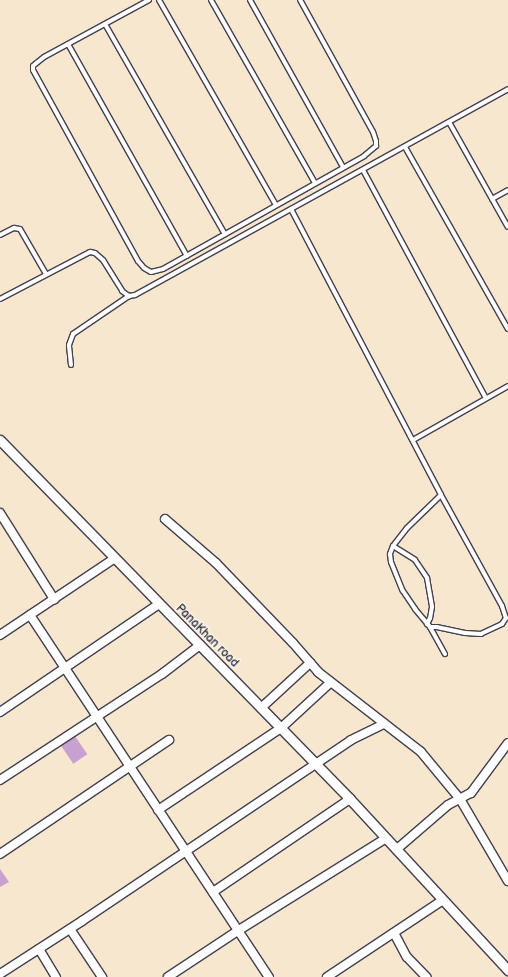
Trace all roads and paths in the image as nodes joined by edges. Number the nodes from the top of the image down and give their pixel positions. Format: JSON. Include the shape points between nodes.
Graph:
{"nodes":[{"id":1,"x":149,"y":0,"type":"edge"},
{"id":2,"x":159,"y":0,"type":"edge"},
{"id":3,"x":211,"y":0,"type":"edge"},
{"id":4,"x":250,"y":0,"type":"edge"},
{"id":5,"x":300,"y":0,"type":"edge"},
{"id":6,"x":105,"y":24,"type":"junction"},
{"id":7,"x":68,"y":44,"type":"junction"},
{"id":8,"x":508,"y":89,"type":"edge"},
{"id":9,"x":449,"y":122,"type":"junction"},
{"id":10,"x":405,"y":147,"type":"junction"},
{"id":11,"x":343,"y":167,"type":"junction"},
{"id":12,"x":363,"y":170,"type":"junction"},
{"id":13,"x":315,"y":183,"type":"junction"},
{"id":14,"x":508,"y":190,"type":"edge"},
{"id":15,"x":492,"y":199,"type":"junction"},
{"id":16,"x":276,"y":205,"type":"junction"},
{"id":17,"x":291,"y":209,"type":"junction"},
{"id":18,"x":508,"y":227,"type":"edge"},
{"id":19,"x":225,"y":234,"type":"junction"},
{"id":20,"x":0,"y":235,"type":"edge"},
{"id":21,"x":187,"y":256,"type":"junction"},
{"id":22,"x":46,"y":274,"type":"junction"},
{"id":23,"x":129,"y":296,"type":"junction"},
{"id":24,"x":0,"y":299,"type":"edge"},
{"id":25,"x":508,"y":329,"type":"edge"},
{"id":26,"x":71,"y":365,"type":"dead end"},
{"id":27,"x":508,"y":386,"type":"edge"},
{"id":28,"x":486,"y":398,"type":"junction"},
{"id":29,"x":0,"y":440,"type":"edge"},
{"id":30,"x":413,"y":440,"type":"junction"},
{"id":31,"x":441,"y":495,"type":"junction"},
{"id":32,"x":0,"y":513,"type":"edge"},
{"id":33,"x":165,"y":519,"type":"dead end"},
{"id":34,"x":393,"y":546,"type":"junction"},
{"id":35,"x":115,"y":558,"type":"junction"},
{"id":36,"x":54,"y":599,"type":"junction"},
{"id":37,"x":159,"y":604,"type":"junction"},
{"id":38,"x":30,"y":615,"type":"junction"},
{"id":39,"x":429,"y":625,"type":"junction"},
{"id":40,"x":0,"y":635,"type":"edge"},
{"id":41,"x":200,"y":645,"type":"junction"},
{"id":42,"x":445,"y":654,"type":"dead end"},
{"id":43,"x":310,"y":663,"type":"junction"},
{"id":44,"x":65,"y":668,"type":"junction"},
{"id":45,"x":330,"y":683,"type":"junction"},
{"id":46,"x":261,"y":708,"type":"junction"},
{"id":47,"x":0,"y":712,"type":"edge"},
{"id":48,"x":96,"y":716,"type":"junction"},
{"id":49,"x":384,"y":724,"type":"junction"},
{"id":50,"x":281,"y":728,"type":"junction"},
{"id":51,"x":170,"y":740,"type":"dead end"},
{"id":52,"x":508,"y":743,"type":"edge"},
{"id":53,"x":315,"y":763,"type":"junction"},
{"id":54,"x":130,"y":768,"type":"junction"},
{"id":55,"x":0,"y":780,"type":"edge"},
{"id":56,"x":350,"y":799,"type":"junction"},
{"id":57,"x":460,"y":799,"type":"junction"},
{"id":58,"x":158,"y":810,"type":"junction"},
{"id":59,"x":386,"y":838,"type":"junction"},
{"id":60,"x":397,"y":849,"type":"junction"},
{"id":61,"x":186,"y":851,"type":"junction"},
{"id":62,"x":0,"y":854,"type":"edge"},
{"id":63,"x":508,"y":879,"type":"edge"},
{"id":64,"x":213,"y":892,"type":"junction"},
{"id":65,"x":443,"y":900,"type":"junction"},
{"id":66,"x":70,"y":930,"type":"junction"},
{"id":67,"x":238,"y":930,"type":"junction"},
{"id":68,"x":394,"y":934,"type":"junction"},
{"id":69,"x":39,"y":949,"type":"junction"},
{"id":70,"x":508,"y":970,"type":"edge"},
{"id":71,"x":0,"y":974,"type":"edge"},
{"id":72,"x":424,"y":976,"type":"edge"},
{"id":73,"x":56,"y":977,"type":"edge"},
{"id":74,"x":102,"y":977,"type":"edge"},
{"id":75,"x":168,"y":977,"type":"edge"},
{"id":76,"x":269,"y":977,"type":"edge"},
{"id":77,"x":327,"y":977,"type":"edge"}],
"edges":[{"from":1,"to":6,"type":"lane"},
{"from":2,"to":16,"type":"lane"},
{"from":3,"to":13,"type":"lane"},
{"from":4,"to":11,"type":"lane"},
{"from":5,"to":11,"type":"lane","via":[[376,141],[372,150]]},
{"from":6,"to":7,"type":"lane"},
{"from":6,"to":19,"type":"lane"},
{"from":7,"to":21,"type":"lane"},
{"from":7,"to":21,"type":"lane","via":[[38,61],[33,70],[138,261],[148,272],[156,272]]},
{"from":8,"to":9,"type":"lane"},
{"from":9,"to":10,"type":"lane"},
{"from":9,"to":15,"type":"lane"},
{"from":10,"to":12,"type":"lane"},
{"from":10,"to":25,"type":"lane"},
{"from":11,"to":13,"type":"lane"},
{"from":12,"to":17,"type":"lane"},
{"from":12,"to":28,"type":"lane"},
{"from":13,"to":16,"type":"lane"},
{"from":14,"to":15,"type":"lane"},
{"from":15,"to":18,"type":"lane"},
{"from":16,"to":19,"type":"lane"},
{"from":17,"to":23,"type":"lane","via":[[143,291]]},
{"from":17,"to":30,"type":"lane"},
{"from":19,"to":21,"type":"lane"},
{"from":20,"to":22,"type":"lane","via":[[14,228],[20,229]]},
{"from":22,"to":23,"type":"lane","via":[[85,254],[95,252],[103,260],[122,291]]},
{"from":22,"to":24,"type":"lane"},
{"from":23,"to":26,"type":"lane","via":[[73,334],[69,345]]},
{"from":27,"to":28,"type":"lane"},
{"from":28,"to":30,"type":"lane"},
{"from":29,"to":35,"type":"street","name":"PanaKhan road"},
{"from":30,"to":31,"type":"lane"},
{"from":31,"to":34,"type":"lane","via":[[422,512]]},
{"from":31,"to":39,"type":"lane","via":[[502,606],[506,618],[502,624],[480,634]]},
{"from":32,"to":36,"type":"street"},
{"from":33,"to":43,"type":"street","via":[[216,563]]},
{"from":34,"to":39,"type":"lane","via":[[390,559],[400,584],[409,601]]},
{"from":34,"to":39,"type":"lane","via":[[415,560],[427,578],[432,607]]},
{"from":35,"to":36,"type":"street"},
{"from":35,"to":37,"type":"street","name":"PanaKhan road"},
{"from":36,"to":38,"type":"street"},
{"from":37,"to":41,"type":"street","name":"PanaKhan road"},
{"from":37,"to":44,"type":"street"},
{"from":38,"to":40,"type":"street"},
{"from":38,"to":44,"type":"street"},
{"from":39,"to":42,"type":"lane"},
{"from":41,"to":46,"type":"street","name":"PanaKhan road"},
{"from":41,"to":48,"type":"street","via":[[162,674]]},
{"from":43,"to":45,"type":"street"},
{"from":43,"to":46,"type":"street"},
{"from":44,"to":47,"type":"street"},
{"from":44,"to":48,"type":"street"},
{"from":45,"to":49,"type":"street"},
{"from":45,"to":50,"type":"street"},
{"from":46,"to":50,"type":"street","name":"PanaKhan road"},
{"from":48,"to":54,"type":"street"},
{"from":48,"to":55,"type":"street"},
{"from":49,"to":53,"type":"street","via":[[351,740]]},
{"from":49,"to":57,"type":"street","via":[[421,752]]},
{"from":50,"to":53,"type":"street","name":"PanaKhan road"},
{"from":50,"to":58,"type":"street"},
{"from":51,"to":54,"type":"street"},
{"from":52,"to":57,"type":"street","via":[[472,793]]},
{"from":53,"to":56,"type":"street","name":"PanaKhan road"},
{"from":53,"to":61,"type":"street"},
{"from":54,"to":58,"type":"street"},
{"from":54,"to":62,"type":"street"},
{"from":56,"to":59,"type":"street","name":"PanaKhan road"},
{"from":56,"to":64,"type":"street"},
{"from":57,"to":60,"type":"street","via":[[448,805]]},
{"from":57,"to":63,"type":"street"},
{"from":58,"to":61,"type":"street"},
{"from":59,"to":60,"type":"street","name":"PanaKhan road"},
{"from":59,"to":67,"type":"street"},
{"from":60,"to":65,"type":"street","name":"PanaKhan road"},
{"from":61,"to":64,"type":"street"},
{"from":61,"to":66,"type":"street"},
{"from":64,"to":67,"type":"street"},
{"from":65,"to":68,"type":"street"},
{"from":65,"to":70,"type":"street","name":"PanaKhan road"},
{"from":66,"to":69,"type":"street"},
{"from":66,"to":74,"type":"street"},
{"from":67,"to":75,"type":"street"},
{"from":67,"to":76,"type":"street"},
{"from":68,"to":72,"type":"street","via":[[407,957]]},
{"from":68,"to":77,"type":"street"},
{"from":69,"to":71,"type":"street"},
{"from":69,"to":73,"type":"street"}]}
